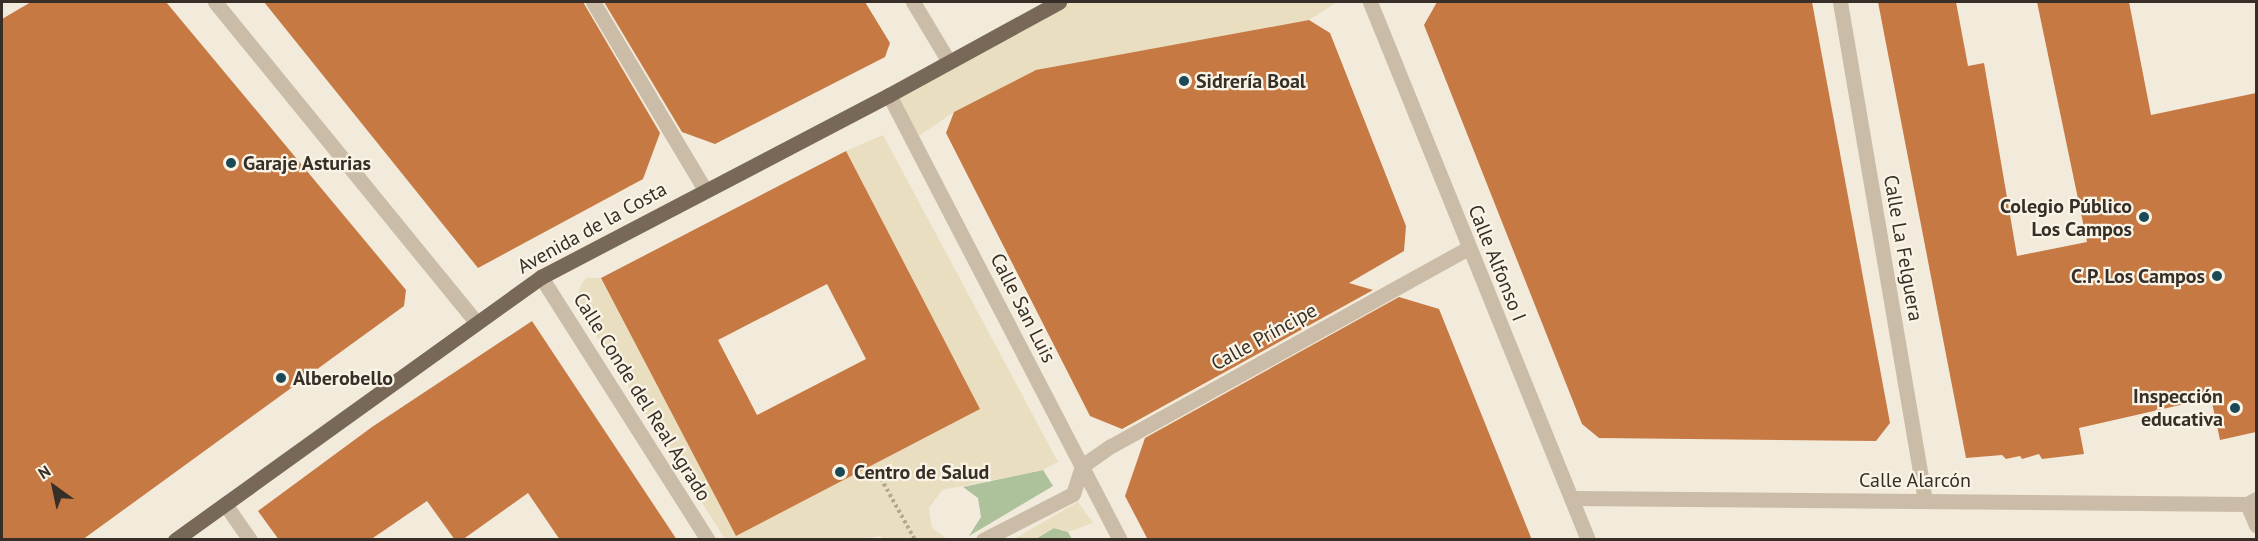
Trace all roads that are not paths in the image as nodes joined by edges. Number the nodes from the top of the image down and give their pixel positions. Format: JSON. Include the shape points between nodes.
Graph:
{"nodes":[{"id":1,"x":215,"y":2,"type":"edge"},
{"id":2,"x":593,"y":2,"type":"edge"},
{"id":3,"x":913,"y":2,"type":"edge"},
{"id":4,"x":1059,"y":2,"type":"edge"},
{"id":5,"x":1370,"y":2,"type":"edge"},
{"id":6,"x":1840,"y":2,"type":"edge"},
{"id":7,"x":949,"y":62,"type":"junction"},
{"id":8,"x":889,"y":95,"type":"junction"},
{"id":9,"x":705,"y":190,"type":"junction"},
{"id":10,"x":1468,"y":248,"type":"junction"},
{"id":11,"x":541,"y":277,"type":"junction"},
{"id":12,"x":477,"y":323,"type":"junction"},
{"id":13,"x":1082,"y":466,"type":"junction"},
{"id":14,"x":1571,"y":498,"type":"junction"},
{"id":15,"x":1925,"y":501,"type":"junction"},
{"id":16,"x":2252,"y":502,"type":"edge"},
{"id":17,"x":225,"y":504,"type":"junction"},
{"id":18,"x":2256,"y":525,"type":"edge"},
{"id":19,"x":175,"y":540,"type":"edge"},
{"id":20,"x":249,"y":540,"type":"edge"},
{"id":21,"x":708,"y":540,"type":"edge"},
{"id":22,"x":983,"y":540,"type":"edge"},
{"id":23,"x":1120,"y":540,"type":"edge"},
{"id":24,"x":1588,"y":540,"type":"edge"}],
"edges":[{"from":1,"to":12,"type":"street"},
{"from":2,"to":9,"type":"street"},
{"from":3,"to":7,"type":"street"},
{"from":4,"to":7,"type":"main road","name":"Avenida de la Costa"},
{"from":5,"to":10,"type":"street","name":"Calle Alfonso I"},
{"from":6,"to":15,"type":"street","name":"Calle La Felguera"},
{"from":7,"to":8,"type":"main road","name":"Avenida de la Costa"},
{"from":8,"to":9,"type":"main road","name":"Avenida de la Costa"},
{"from":8,"to":13,"type":"street","name":"Calle San Luis"},
{"from":9,"to":11,"type":"main road","name":"Avenida de la Costa"},
{"from":10,"to":13,"type":"street","name":"Calle Príncipe"},
{"from":10,"to":14,"type":"street","name":"Calle Alfonso I"},
{"from":11,"to":12,"type":"main road","name":"Avenida de la Costa"},
{"from":11,"to":21,"type":"street","name":"Calle Conde del Real Agrado"},
{"from":12,"to":17,"type":"main road","name":"Avenida de la Costa"},
{"from":13,"to":22,"type":"street","via":[[1072,494]]},
{"from":13,"to":23,"type":"street","name":"Calle San Luis"},
{"from":14,"to":15,"type":"street","name":"Calle Alarcón"},
{"from":14,"to":24,"type":"street","name":"Calle Alfonso I"},
{"from":15,"to":16,"type":"street","name":"Calle Alarcón"},
{"from":16,"to":18,"type":"street"},
{"from":17,"to":19,"type":"main road","name":"Avenida de la Costa"},
{"from":17,"to":20,"type":"street"}]}
